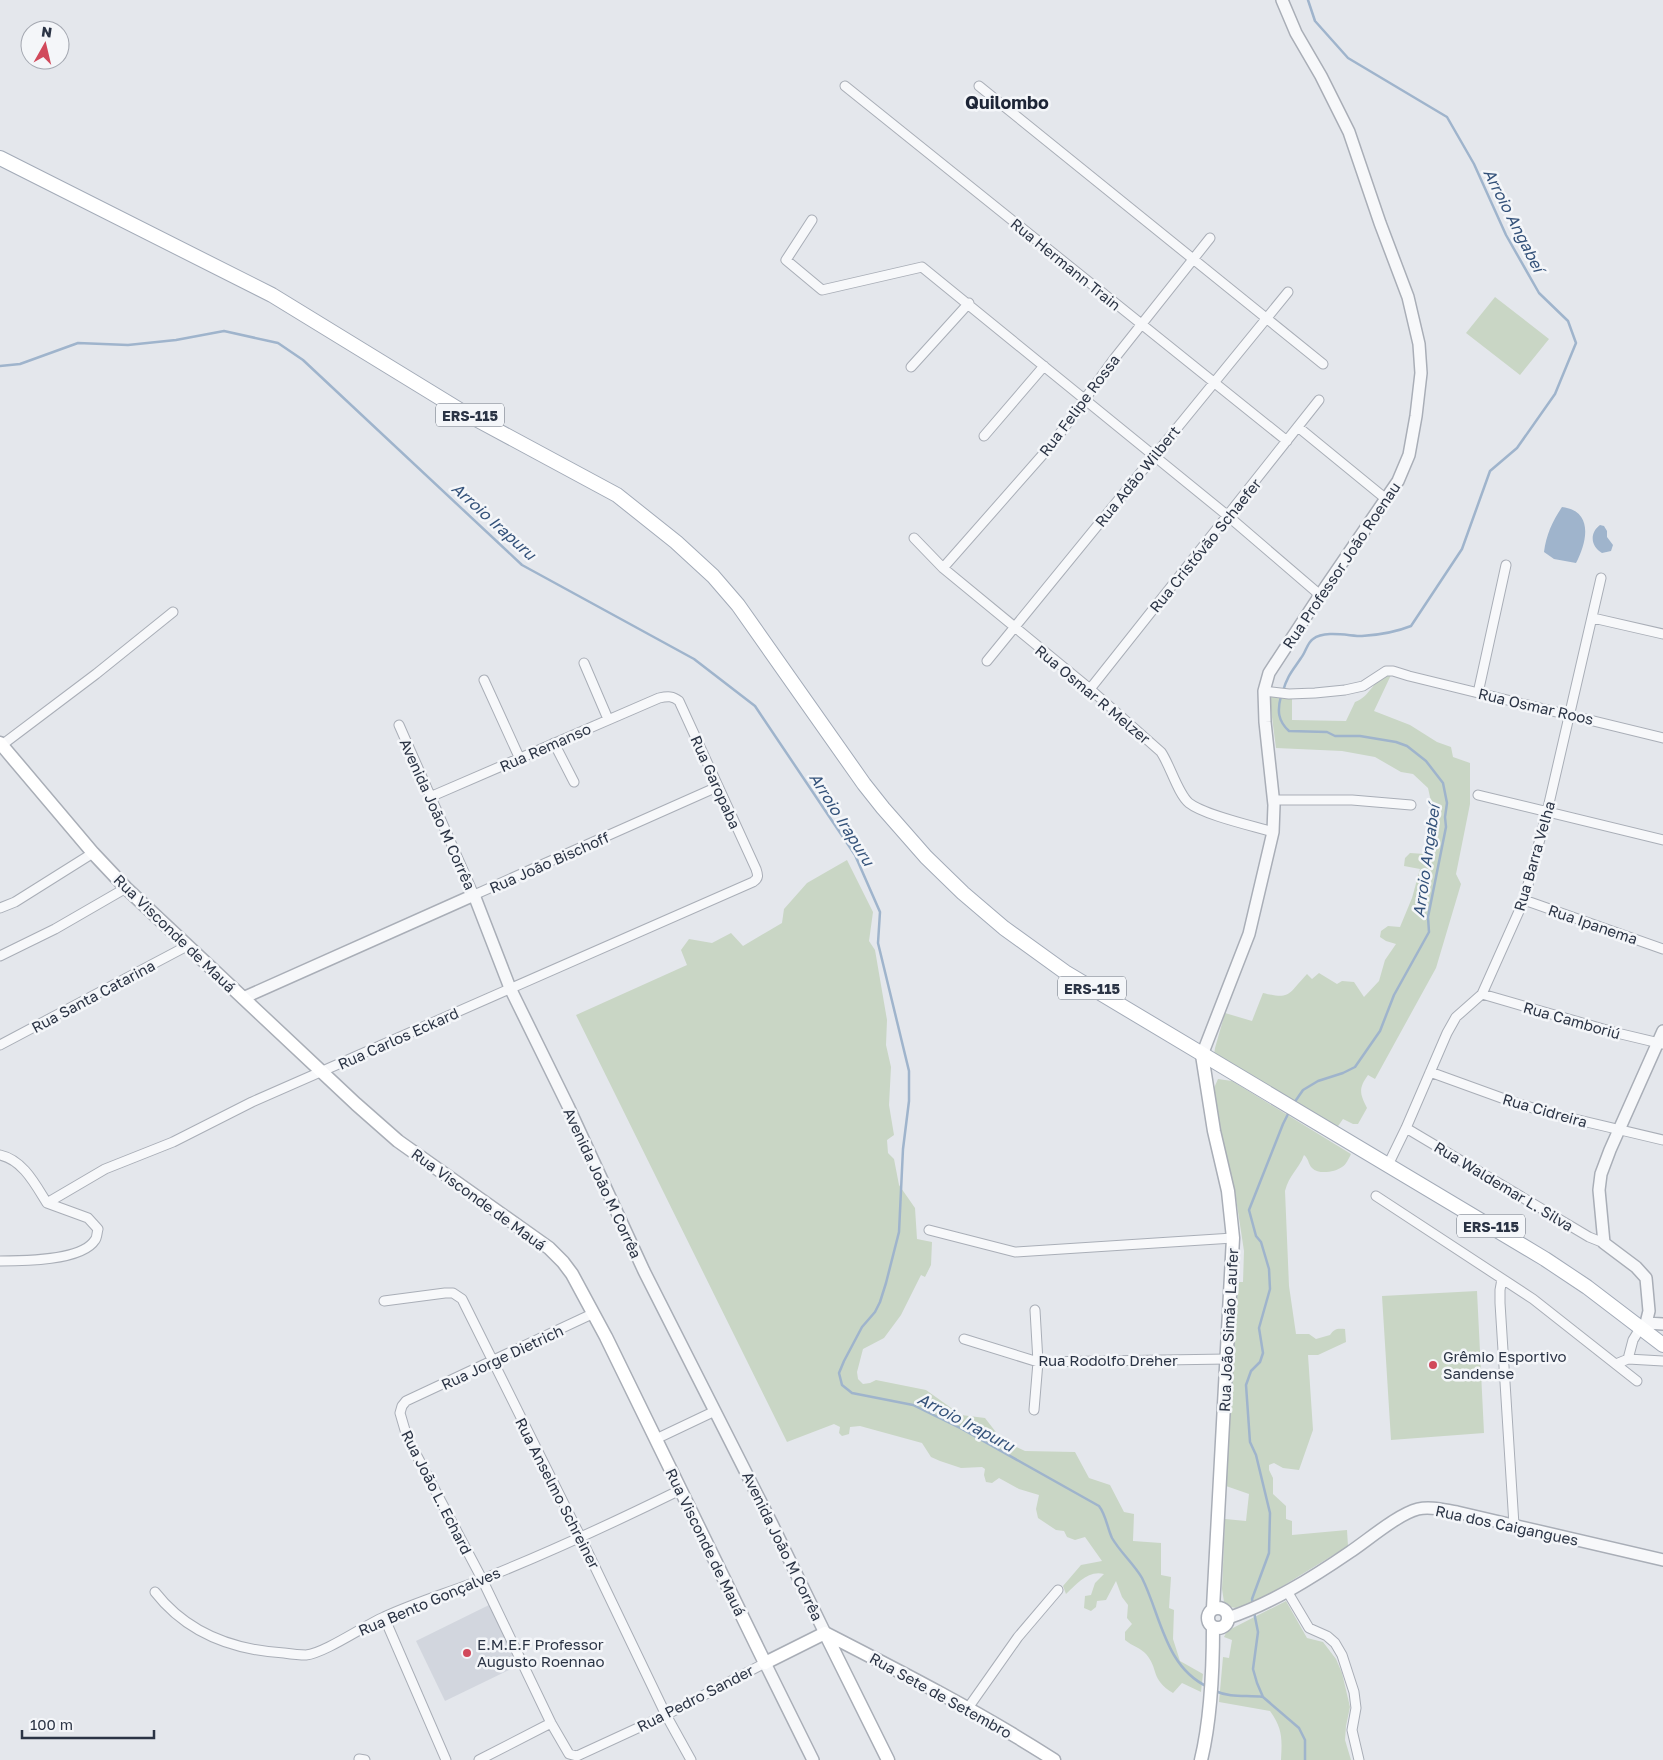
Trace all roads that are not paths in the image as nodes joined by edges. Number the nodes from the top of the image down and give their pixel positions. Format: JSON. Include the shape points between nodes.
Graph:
{"nodes":[{"id":1,"x":1282,"y":0,"type":"edge"},
{"id":2,"x":845,"y":86,"type":"dead end"},
{"id":3,"x":979,"y":86,"type":"dead end"},
{"id":4,"x":0,"y":158,"type":"edge"},
{"id":5,"x":812,"y":220,"type":"dead end"},
{"id":6,"x":1210,"y":238,"type":"dead end"},
{"id":7,"x":1192,"y":260,"type":"junction"},
{"id":8,"x":1288,"y":292,"type":"dead end"},
{"id":9,"x":968,"y":303,"type":"junction"},
{"id":10,"x":1266,"y":318,"type":"junction"},
{"id":11,"x":1140,"y":325,"type":"junction"},
{"id":12,"x":1323,"y":364,"type":"dead end"},
{"id":13,"x":1044,"y":366,"type":"junction"},
{"id":14,"x":911,"y":367,"type":"dead end"},
{"id":15,"x":1214,"y":382,"type":"junction"},
{"id":16,"x":1085,"y":399,"type":"junction"},
{"id":17,"x":1319,"y":400,"type":"dead end"},
{"id":18,"x":1298,"y":427,"type":"junction"},
{"id":19,"x":984,"y":436,"type":"dead end"},
{"id":20,"x":1287,"y":441,"type":"junction"},
{"id":21,"x":1154,"y":456,"type":"junction"},
{"id":22,"x":1386,"y":499,"type":"junction"},
{"id":23,"x":1228,"y":516,"type":"junction"},
{"id":24,"x":914,"y":538,"type":"dead end"},
{"id":25,"x":1506,"y":565,"type":"dead end"},
{"id":26,"x":943,"y":568,"type":"junction"},
{"id":27,"x":1601,"y":578,"type":"dead end"},
{"id":28,"x":1320,"y":594,"type":"junction"},
{"id":29,"x":173,"y":612,"type":"dead end"},
{"id":30,"x":1592,"y":618,"type":"junction"},
{"id":31,"x":1014,"y":628,"type":"junction"},
{"id":32,"x":1663,"y":634,"type":"edge"},
{"id":33,"x":987,"y":661,"type":"dead end"},
{"id":34,"x":584,"y":663,"type":"dead end"},
{"id":35,"x":484,"y":680,"type":"dead end"},
{"id":36,"x":1090,"y":689,"type":"junction"},
{"id":37,"x":1264,"y":691,"type":"junction"},
{"id":38,"x":1478,"y":692,"type":"junction"},
{"id":39,"x":659,"y":698,"type":"joint"},
{"id":40,"x":1570,"y":714,"type":"junction"},
{"id":41,"x":608,"y":719,"type":"junction"},
{"id":42,"x":398,"y":725,"type":"dead end"},
{"id":43,"x":1663,"y":738,"type":"edge"},
{"id":44,"x":554,"y":743,"type":"junction"},
{"id":45,"x":1,"y":744,"type":"edge"},
{"id":46,"x":520,"y":759,"type":"junction"},
{"id":47,"x":574,"y":782,"type":"dead end"},
{"id":48,"x":718,"y":787,"type":"junction"},
{"id":49,"x":1478,"y":795,"type":"dead end"},
{"id":50,"x":430,"y":797,"type":"junction"},
{"id":51,"x":1273,"y":800,"type":"junction"},
{"id":52,"x":1411,"y":805,"type":"dead end"},
{"id":53,"x":1547,"y":812,"type":"junction"},
{"id":54,"x":1273,"y":832,"type":"junction"},
{"id":55,"x":1663,"y":840,"type":"edge"},
{"id":56,"x":94,"y":853,"type":"junction"},
{"id":57,"x":753,"y":882,"type":"joint"},
{"id":58,"x":126,"y":888,"type":"junction"},
{"id":59,"x":474,"y":895,"type":"junction"},
{"id":60,"x":1524,"y":900,"type":"junction"},
{"id":61,"x":0,"y":908,"type":"edge"},
{"id":62,"x":186,"y":946,"type":"junction"},
{"id":63,"x":1663,"y":949,"type":"edge"},
{"id":64,"x":0,"y":956,"type":"edge"},
{"id":65,"x":510,"y":988,"type":"junction"},
{"id":66,"x":1482,"y":994,"type":"junction"},
{"id":67,"x":243,"y":998,"type":"junction"},
{"id":68,"x":1663,"y":1031,"type":"edge"},
{"id":69,"x":1660,"y":1043,"type":"edge"},
{"id":70,"x":0,"y":1045,"type":"edge"},
{"id":71,"x":1202,"y":1055,"type":"junction"},
{"id":72,"x":322,"y":1072,"type":"junction"},
{"id":73,"x":1430,"y":1072,"type":"junction"},
{"id":74,"x":1406,"y":1128,"type":"junction"},
{"id":75,"x":1619,"y":1131,"type":"junction"},
{"id":76,"x":1663,"y":1140,"type":"edge"},
{"id":77,"x":0,"y":1155,"type":"edge"},
{"id":78,"x":1388,"y":1165,"type":"junction"},
{"id":79,"x":1376,"y":1196,"type":"dead end"},
{"id":80,"x":47,"y":1203,"type":"junction"},
{"id":81,"x":929,"y":1230,"type":"dead end"},
{"id":82,"x":1233,"y":1238,"type":"junction"},
{"id":83,"x":1604,"y":1243,"type":"junction"},
{"id":84,"x":0,"y":1261,"type":"edge"},
{"id":85,"x":1502,"y":1280,"type":"junction"},
{"id":86,"x":384,"y":1301,"type":"dead end"},
{"id":87,"x":1035,"y":1310,"type":"dead end"},
{"id":88,"x":592,"y":1314,"type":"junction"},
{"id":89,"x":1663,"y":1324,"type":"edge"},
{"id":90,"x":1643,"y":1325,"type":"junction"},
{"id":91,"x":964,"y":1339,"type":"dead end"},
{"id":92,"x":1663,"y":1345,"type":"edge"},
{"id":93,"x":1227,"y":1359,"type":"junction"},
{"id":94,"x":1628,"y":1359,"type":"junction"},
{"id":95,"x":493,"y":1362,"type":"junction"},
{"id":96,"x":1038,"y":1362,"type":"junction"},
{"id":97,"x":1663,"y":1362,"type":"edge"},
{"id":98,"x":1616,"y":1364,"type":"junction"},
{"id":99,"x":1637,"y":1381,"type":"dead end"},
{"id":100,"x":412,"y":1399,"type":"joint"},
{"id":101,"x":715,"y":1410,"type":"junction"},
{"id":102,"x":1034,"y":1410,"type":"dead end"},
{"id":103,"x":656,"y":1439,"type":"junction"},
{"id":104,"x":680,"y":1490,"type":"junction"},
{"id":105,"x":1514,"y":1525,"type":"junction"},
{"id":106,"x":581,"y":1538,"type":"junction"},
{"id":107,"x":1663,"y":1560,"type":"edge"},
{"id":108,"x":482,"y":1579,"type":"junction"},
{"id":109,"x":1058,"y":1590,"type":"dead end"},
{"id":110,"x":1287,"y":1591,"type":"junction"},
{"id":111,"x":155,"y":1592,"type":"dead end"},
{"id":112,"x":1213,"y":1608,"type":"junction"},
{"id":113,"x":384,"y":1617,"type":"junction"},
{"id":114,"x":1220,"y":1624,"type":"junction"},
{"id":115,"x":826,"y":1633,"type":"junction"},
{"id":116,"x":765,"y":1663,"type":"junction"},
{"id":117,"x":968,"y":1708,"type":"junction"},
{"id":118,"x":666,"y":1715,"type":"junction"},
{"id":119,"x":551,"y":1723,"type":"junction"},
{"id":120,"x":566,"y":1750,"type":"joint"},
{"id":121,"x":446,"y":1760,"type":"edge"},
{"id":122,"x":479,"y":1760,"type":"edge"},
{"id":123,"x":690,"y":1760,"type":"edge"},
{"id":124,"x":813,"y":1760,"type":"edge"},
{"id":125,"x":888,"y":1760,"type":"edge"},
{"id":126,"x":1054,"y":1760,"type":"edge"},
{"id":127,"x":1201,"y":1760,"type":"edge"},
{"id":128,"x":1359,"y":1760,"type":"edge"}],
"edges":[{"from":1,"to":22,"type":"street","name":"Rua Professor João Roenau","via":[[1349,132],[1416,328],[1420,373],[1414,426],[1409,454],[1398,482]]},
{"from":2,"to":11,"type":"street","name":"Rua Hermann Train"},
{"from":3,"to":7,"type":"street"},
{"from":4,"to":71,"type":"main road","number":"ERS-115","via":[[272,295],[463,412],[617,494],[713,576],[738,605],[883,808],[963,893],[1065,972]]},
{"from":5,"to":9,"type":"street","via":[[786,260],[822,290],[922,267]]},
{"from":6,"to":7,"type":"street","name":"Rua Felipe Rossa"},
{"from":7,"to":10,"type":"street"},
{"from":7,"to":11,"type":"street","name":"Rua Felipe Rossa"},
{"from":8,"to":10,"type":"street","name":"Rua Adão Wilbert"},
{"from":9,"to":13,"type":"street"},
{"from":9,"to":14,"type":"street"},
{"from":10,"to":12,"type":"street"},
{"from":10,"to":15,"type":"street","name":"Rua Adão Wilbert"},
{"from":11,"to":15,"type":"street","name":"Rua Hermann Train"},
{"from":11,"to":16,"type":"street","name":"Rua Felipe Rossa"},
{"from":13,"to":16,"type":"street"},
{"from":13,"to":19,"type":"street"},
{"from":15,"to":20,"type":"street","name":"Rua Hermann Train"},
{"from":15,"to":21,"type":"street","name":"Rua Adão Wilbert"},
{"from":16,"to":21,"type":"street"},
{"from":16,"to":26,"type":"street","name":"Rua Felipe Rossa","via":[[1053,443]]},
{"from":17,"to":18,"type":"street","name":"Rua Cristóvão Schaefer"},
{"from":18,"to":20,"type":"street","name":"Rua Cristóvão Schaefer"},
{"from":18,"to":22,"type":"street"},
{"from":20,"to":23,"type":"street","name":"Rua Cristóvão Schaefer"},
{"from":21,"to":23,"type":"street"},
{"from":21,"to":31,"type":"street","name":"Rua Adão Wilbert"},
{"from":22,"to":28,"type":"street","name":"Rua Professor João Roenau"},
{"from":23,"to":28,"type":"street"},
{"from":23,"to":36,"type":"street","name":"Rua Cristóvão Schaefer"},
{"from":24,"to":26,"type":"street","name":"Rua Osmar R Melzer"},
{"from":25,"to":38,"type":"street"},
{"from":26,"to":31,"type":"street","name":"Rua Osmar R Melzer"},
{"from":27,"to":30,"type":"street","name":"Rua Barra Velha"},
{"from":28,"to":37,"type":"street","name":"Rua Professor João Roenau","via":[[1269,673]]},
{"from":29,"to":45,"type":"street"},
{"from":30,"to":32,"type":"street"},
{"from":30,"to":40,"type":"street","name":"Rua Barra Velha"},
{"from":31,"to":33,"type":"street","name":"Rua Adão Wilbert"},
{"from":31,"to":36,"type":"street","name":"Rua Osmar R Melzer"},
{"from":34,"to":41,"type":"street"},
{"from":35,"to":46,"type":"street"},
{"from":36,"to":54,"type":"street","name":"Rua Osmar R Melzer","via":[[1161,752],[1189,803],[1210,813]]},
{"from":37,"to":38,"type":"street","name":"Rua Osmar Roos","via":[[1288,694],[1354,688],[1386,671],[1393,671]]},
{"from":37,"to":51,"type":"street","name":"Rua Professor João Roenau"},
{"from":38,"to":40,"type":"street","name":"Rua Osmar Roos"},
{"from":39,"to":41,"type":"street","name":"Rua Remanso"},
{"from":39,"to":48,"type":"street","name":"Rua Garopaba","via":[[675,697],[680,701]]},
{"from":40,"to":43,"type":"street","name":"Rua Osmar Roos"},
{"from":40,"to":53,"type":"street","name":"Rua Barra Velha"},
{"from":41,"to":44,"type":"street","name":"Rua Remanso"},
{"from":42,"to":50,"type":"street","name":"Avenida João M Corrêa"},
{"from":44,"to":46,"type":"street","name":"Rua Remanso"},
{"from":44,"to":47,"type":"street"},
{"from":45,"to":56,"type":"main road","name":"Rua Visconde de Mauá"},
{"from":46,"to":50,"type":"street","name":"Rua Remanso"},
{"from":48,"to":57,"type":"street","name":"Rua Garopaba","via":[[758,874]]},
{"from":48,"to":59,"type":"street","name":"Rua João Bischoff"},
{"from":49,"to":53,"type":"street"},
{"from":50,"to":59,"type":"street","name":"Avenida João M Corrêa"},
{"from":51,"to":52,"type":"street","via":[[1352,800]]},
{"from":51,"to":54,"type":"street","name":"Rua Professor João Roenau"},
{"from":53,"to":55,"type":"street"},
{"from":53,"to":60,"type":"street","name":"Rua Barra Velha"},
{"from":54,"to":71,"type":"street","name":"Rua Professor João Roenau","via":[[1249,934]]},
{"from":56,"to":58,"type":"main road","name":"Rua Visconde de Mauá"},
{"from":56,"to":61,"type":"street"},
{"from":57,"to":65,"type":"street","name":"Rua Carlos Eckard"},
{"from":58,"to":62,"type":"main road","name":"Rua Visconde de Mauá"},
{"from":58,"to":64,"type":"street"},
{"from":59,"to":65,"type":"street","name":"Avenida João M Corrêa"},
{"from":59,"to":67,"type":"street","name":"Rua João Bischoff"},
{"from":60,"to":63,"type":"street","name":"Rua Ipanema"},
{"from":60,"to":66,"type":"street","name":"Rua Barra Velha"},
{"from":62,"to":67,"type":"main road","name":"Rua Visconde de Mauá"},
{"from":62,"to":70,"type":"street","name":"Rua Santa Catarina"},
{"from":65,"to":72,"type":"street","name":"Rua Carlos Eckard"},
{"from":65,"to":101,"type":"street","name":"Avenida João M Corrêa","via":[[644,1271]]},
{"from":66,"to":69,"type":"street","name":"Rua Camboriú"},
{"from":66,"to":73,"type":"street","name":"Rua Barra Velha","via":[[1456,1018]]},
{"from":67,"to":72,"type":"main road","name":"Rua Visconde de Mauá"},
{"from":68,"to":69,"type":"street"},
{"from":69,"to":75,"type":"street"},
{"from":71,"to":78,"type":"main road","number":"ERS-115"},
{"from":71,"to":82,"type":"main road","name":"Rua João Simão Laufer","via":[[1228,1191]]},
{"from":72,"to":80,"type":"street","name":"Rua Carlos Eckard","via":[[252,1102],[173,1142],[104,1169]]},
{"from":72,"to":88,"type":"main road","name":"Rua Visconde de Mauá","via":[[398,1141],[548,1248],[572,1274]]},
{"from":73,"to":74,"type":"street","name":"Rua Barra Velha"},
{"from":73,"to":75,"type":"street","name":"Rua Cidreira","via":[[1510,1101]]},
{"from":74,"to":78,"type":"street","name":"Rua Barra Velha"},
{"from":74,"to":83,"type":"street","name":"Rua Waldemar L. Silva"},
{"from":75,"to":76,"type":"street","name":"Rua Cidreira"},
{"from":75,"to":83,"type":"street","via":[[1601,1174],[1599,1190]]},
{"from":77,"to":80,"type":"street","via":[[26,1171]]},
{"from":78,"to":90,"type":"main road","number":"ERS-115","via":[[1545,1259]]},
{"from":79,"to":85,"type":"street"},
{"from":80,"to":84,"type":"street","via":[[88,1218],[98,1229],[95,1240],[68,1256],[35,1261]]},
{"from":81,"to":82,"type":"street","via":[[1015,1252]]},
{"from":82,"to":93,"type":"main road","name":"Rua João Simão Laufer"},
{"from":83,"to":90,"type":"street","via":[[1644,1274],[1649,1304]]},
{"from":85,"to":98,"type":"street","via":[[1533,1299]]},
{"from":85,"to":105,"type":"street","via":[[1500,1303]]},
{"from":86,"to":95,"type":"street","name":"Rua Anselmo Schreiner","via":[[445,1292],[458,1295]]},
{"from":87,"to":96,"type":"street"},
{"from":88,"to":95,"type":"street","name":"Rua Jorge Dietrich"},
{"from":88,"to":103,"type":"main road","name":"Rua Visconde de Mauá"},
{"from":89,"to":90,"type":"street"},
{"from":90,"to":92,"type":"main road","number":"ERS-115"},
{"from":90,"to":94,"type":"street","via":[[1633,1340]]},
{"from":91,"to":96,"type":"street","name":"Rua Rodolfo Dreher"},
{"from":93,"to":96,"type":"street","name":"Rua Rodolfo Dreher"},
{"from":93,"to":112,"type":"main road","name":"Rua João Simão Laufer"},
{"from":94,"to":97,"type":"street"},
{"from":94,"to":98,"type":"street"},
{"from":95,"to":100,"type":"street","name":"Rua Jorge Dietrich"},
{"from":95,"to":106,"type":"street","name":"Rua Anselmo Schreiner"},
{"from":96,"to":102,"type":"street"},
{"from":98,"to":99,"type":"street"},
{"from":100,"to":108,"type":"street","name":"Rua João L. Echard","via":[[402,1406],[400,1413],[405,1431]]},
{"from":101,"to":103,"type":"street"},
{"from":101,"to":115,"type":"street","name":"Avenida João M Corrêa"},
{"from":103,"to":104,"type":"main road","name":"Rua Visconde de Mauá"},
{"from":104,"to":106,"type":"street","name":"Rua Bento Gonçalves"},
{"from":104,"to":116,"type":"main road","name":"Rua Visconde de Mauá"},
{"from":105,"to":107,"type":"street","name":"Rua dos Caigangues"},
{"from":105,"to":110,"type":"street","name":"Rua dos Caigangues","via":[[1457,1512],[1418,1509]]},
{"from":106,"to":108,"type":"street","name":"Rua Bento Gonçalves"},
{"from":106,"to":118,"type":"street","name":"Rua Anselmo Schreiner"},
{"from":108,"to":113,"type":"street","name":"Rua Bento Gonçalves"},
{"from":108,"to":119,"type":"street","name":"Rua João L. Echard"},
{"from":109,"to":117,"type":"street","via":[[1018,1636]]},
{"from":110,"to":114,"type":"street","name":"Rua dos Caigangues"},
{"from":110,"to":128,"type":"street","via":[[1309,1628],[1327,1636],[1342,1655],[1354,1692],[1356,1708],[1352,1730]]},
{"from":111,"to":113,"type":"street","name":"Rua Bento Gonçalves","via":[[167,1607],[212,1638],[273,1653],[308,1655]]},
{"from":112,"to":114,"type":"main road","name":"Rua João Simão Laufer","via":[[1207,1620]]},
{"from":112,"to":114,"type":"main road","via":[[1225,1610]]},
{"from":113,"to":121,"type":"street"},
{"from":114,"to":127,"type":"main road","via":[[1213,1655]]},
{"from":115,"to":116,"type":"main road","name":"Rua Pedro Sander"},
{"from":115,"to":117,"type":"main road","name":"Rua Sete de Setembro"},
{"from":115,"to":125,"type":"main road"},
{"from":116,"to":118,"type":"street","name":"Rua Pedro Sander"},
{"from":116,"to":124,"type":"street","name":"Rua Visconde de Mauá"},
{"from":117,"to":126,"type":"main road","name":"Rua Sete de Setembro"},
{"from":118,"to":120,"type":"street","name":"Rua Pedro Sander","via":[[577,1756]]},
{"from":118,"to":123,"type":"street","name":"Rua Anselmo Schreiner"},
{"from":119,"to":120,"type":"street","name":"Rua João L. Echard"},
{"from":119,"to":122,"type":"street"}]}
